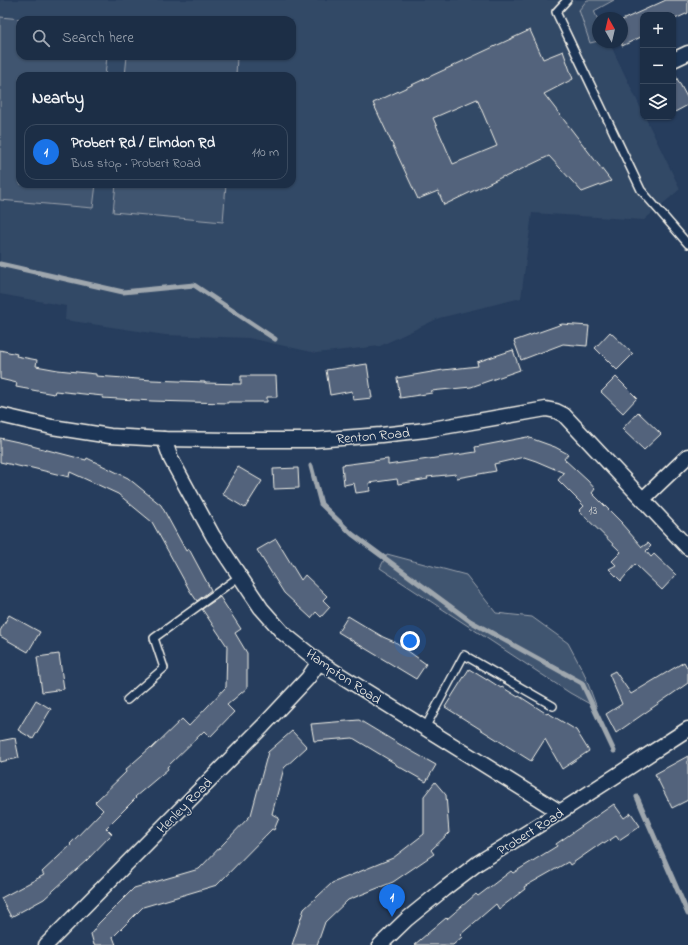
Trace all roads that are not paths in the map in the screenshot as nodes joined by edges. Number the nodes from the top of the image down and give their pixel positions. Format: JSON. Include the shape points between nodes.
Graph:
{"nodes":[{"id":1,"x":567,"y":0,"type":"edge"},
{"id":2,"x":688,"y":53,"type":"edge"},
{"id":3,"x":676,"y":59,"type":"edge"},
{"id":4,"x":688,"y":244,"type":"edge"},
{"id":5,"x":0,"y":415,"type":"edge"},
{"id":6,"x":164,"y":440,"type":"junction"},
{"id":7,"x":688,"y":456,"type":"edge"},
{"id":8,"x":643,"y":499,"type":"junction"},
{"id":9,"x":688,"y":548,"type":"edge"},
{"id":10,"x":240,"y":576,"type":"junction"},
{"id":11,"x":319,"y":662,"type":"junction"},
{"id":12,"x":127,"y":700,"type":"dead end"},
{"id":13,"x":552,"y":706,"type":"dead end"},
{"id":14,"x":425,"y":728,"type":"junction"},
{"id":15,"x":688,"y":729,"type":"edge"},
{"id":16,"x":560,"y":812,"type":"junction"},
{"id":17,"x":46,"y":945,"type":"edge"},
{"id":18,"x":380,"y":945,"type":"edge"}],
"edges":[{"from":1,"to":4,"type":"lane","via":[[556,12],[641,190]]},
{"from":2,"to":3,"type":"street"},
{"from":5,"to":6,"type":"street","name":"Renton Road","via":[[52,427],[110,436]]},
{"from":6,"to":8,"type":"street","name":"Renton Road","via":[[314,440],[381,435],[426,430],[546,409],[564,415]]},
{"from":6,"to":10,"type":"street","name":"Hampton Road","via":[[171,459],[213,536]]},
{"from":7,"to":8,"type":"street"},
{"from":8,"to":9,"type":"street","name":"Renton Road"},
{"from":10,"to":11,"type":"street","name":"Hampton Road","via":[[261,608],[279,628]]},
{"from":10,"to":12,"type":"lane","via":[[154,638],[164,668]]},
{"from":11,"to":14,"type":"street","name":"Hampton Road"},
{"from":11,"to":17,"type":"street","name":"Henley Road","via":[[308,678],[262,726]]},
{"from":13,"to":14,"type":"lane","via":[[464,655]]},
{"from":14,"to":16,"type":"street","name":"Hampton Road"},
{"from":15,"to":16,"type":"street","name":"Probert Road"},
{"from":16,"to":18,"type":"street","name":"Probert Road","via":[[478,864],[444,889]]}]}
